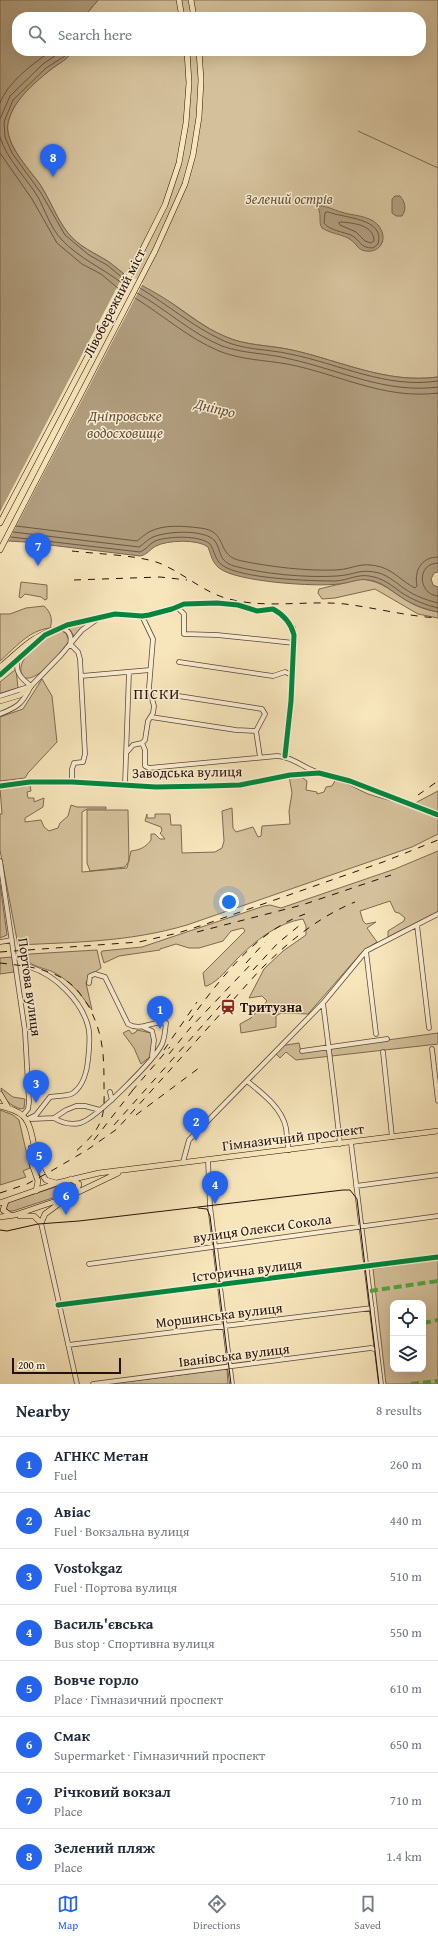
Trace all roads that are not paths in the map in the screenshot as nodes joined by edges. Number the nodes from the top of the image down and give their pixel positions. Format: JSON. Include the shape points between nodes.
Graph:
{"nodes":[{"id":1,"x":179,"y":0,"type":"edge"},
{"id":2,"x":181,"y":12,"type":"edge"},
{"id":3,"x":187,"y":56,"type":"edge"},
{"id":4,"x":199,"y":56,"type":"edge"},
{"id":5,"x":0,"y":523,"type":"edge"},
{"id":6,"x":0,"y":550,"type":"edge"},
{"id":7,"x":177,"y":607,"type":"junction"},
{"id":8,"x":142,"y":616,"type":"junction"},
{"id":9,"x":99,"y":618,"type":"junction"},
{"id":10,"x":56,"y":629,"type":"junction"},
{"id":11,"x":294,"y":643,"type":"junction"},
{"id":12,"x":70,"y":644,"type":"junction"},
{"id":13,"x":18,"y":660,"type":"junction"},
{"id":14,"x":179,"y":662,"type":"dead end"},
{"id":15,"x":0,"y":667,"type":"edge"},
{"id":16,"x":150,"y":670,"type":"junction"},
{"id":17,"x":129,"y":672,"type":"junction"},
{"id":18,"x":0,"y":675,"type":"edge"},
{"id":19,"x":292,"y":675,"type":"junction"},
{"id":20,"x":81,"y":676,"type":"junction"},
{"id":21,"x":31,"y":686,"type":"junction"},
{"id":22,"x":172,"y":695,"type":"dead end"},
{"id":23,"x":0,"y":696,"type":"edge"},
{"id":24,"x":0,"y":701,"type":"edge"},
{"id":25,"x":0,"y":714,"type":"edge"},
{"id":26,"x":151,"y":717,"type":"junction"},
{"id":27,"x":256,"y":731,"type":"junction"},
{"id":28,"x":142,"y":743,"type":"junction"},
{"id":29,"x":127,"y":752,"type":"junction"},
{"id":30,"x":285,"y":756,"type":"junction"},
{"id":31,"x":260,"y":757,"type":"junction"},
{"id":32,"x":319,"y":773,"type":"junction"},
{"id":33,"x":72,"y":782,"type":"junction"},
{"id":34,"x":126,"y":784,"type":"junction"},
{"id":35,"x":0,"y":786,"type":"edge"},
{"id":36,"x":438,"y":815,"type":"edge"},
{"id":37,"x":0,"y":861,"type":"edge"},
{"id":38,"x":438,"y":914,"type":"edge"},
{"id":39,"x":417,"y":925,"type":"junction"},
{"id":40,"x":12,"y":940,"type":"junction"},
{"id":41,"x":0,"y":942,"type":"edge"},
{"id":42,"x":366,"y":951,"type":"junction"},
{"id":43,"x":30,"y":967,"type":"dead end"},
{"id":44,"x":90,"y":983,"type":"dead end"},
{"id":45,"x":323,"y":1003,"type":"junction"},
{"id":46,"x":143,"y":1027,"type":"junction"},
{"id":47,"x":429,"y":1028,"type":"dead end"},
{"id":48,"x":376,"y":1034,"type":"dead end"},
{"id":49,"x":387,"y":1039,"type":"dead end"},
{"id":50,"x":328,"y":1048,"type":"junction"},
{"id":51,"x":432,"y":1049,"type":"dead end"},
{"id":52,"x":302,"y":1051,"type":"dead end"},
{"id":53,"x":383,"y":1052,"type":"dead end"},
{"id":54,"x":152,"y":1056,"type":"junction"},
{"id":55,"x":247,"y":1081,"type":"junction"},
{"id":56,"x":110,"y":1092,"type":"dead end"},
{"id":57,"x":0,"y":1094,"type":"edge"},
{"id":58,"x":112,"y":1100,"type":"junction"},
{"id":59,"x":438,"y":1101,"type":"edge"},
{"id":60,"x":0,"y":1106,"type":"edge"},
{"id":61,"x":10,"y":1109,"type":"junction"},
{"id":62,"x":100,"y":1110,"type":"junction"},
{"id":63,"x":24,"y":1118,"type":"junction"},
{"id":64,"x":54,"y":1118,"type":"junction"},
{"id":65,"x":438,"y":1131,"type":"edge"},
{"id":66,"x":31,"y":1135,"type":"junction"},
{"id":67,"x":392,"y":1137,"type":"junction"},
{"id":68,"x":351,"y":1142,"type":"junction"},
{"id":69,"x":340,"y":1144,"type":"junction"},
{"id":70,"x":289,"y":1150,"type":"junction"},
{"id":71,"x":208,"y":1160,"type":"junction"},
{"id":72,"x":183,"y":1162,"type":"junction"},
{"id":73,"x":127,"y":1170,"type":"junction"},
{"id":74,"x":438,"y":1175,"type":"edge"},
{"id":75,"x":71,"y":1179,"type":"junction"},
{"id":76,"x":57,"y":1183,"type":"junction"},
{"id":77,"x":356,"y":1186,"type":"junction"},
{"id":78,"x":36,"y":1191,"type":"junction"},
{"id":79,"x":76,"y":1194,"type":"junction"},
{"id":80,"x":68,"y":1197,"type":"junction"},
{"id":81,"x":6,"y":1201,"type":"junction"},
{"id":82,"x":0,"y":1203,"type":"edge"},
{"id":83,"x":12,"y":1215,"type":"junction"},
{"id":84,"x":0,"y":1216,"type":"edge"},
{"id":85,"x":438,"y":1216,"type":"edge"},
{"id":86,"x":41,"y":1223,"type":"junction"},
{"id":87,"x":362,"y":1226,"type":"junction"},
{"id":88,"x":216,"y":1246,"type":"junction"},
{"id":89,"x":438,"y":1257,"type":"edge"},
{"id":90,"x":89,"y":1264,"type":"dead end"},
{"id":91,"x":367,"y":1267,"type":"junction"},
{"id":92,"x":220,"y":1286,"type":"junction"},
{"id":93,"x":58,"y":1305,"type":"junction"},
{"id":94,"x":372,"y":1308,"type":"junction"},
{"id":95,"x":225,"y":1325,"type":"junction"},
{"id":96,"x":68,"y":1345,"type":"junction"},
{"id":97,"x":377,"y":1350,"type":"junction"},
{"id":98,"x":230,"y":1367,"type":"junction"},
{"id":99,"x":77,"y":1384,"type":"edge"},
{"id":100,"x":93,"y":1384,"type":"edge"},
{"id":101,"x":232,"y":1384,"type":"edge"},
{"id":102,"x":381,"y":1384,"type":"edge"}],
"edges":[{"from":1,"to":2,"type":"main road"},
{"from":3,"to":5,"type":"main road","name":"Лівобережний міст","via":[[189,83],[186,123],[179,163],[165,205]]},
{"from":4,"to":6,"type":"main road","name":"Лівобережний міст","via":[[199,117],[185,184],[155,251]]},
{"from":7,"to":8,"type":"street"},
{"from":7,"to":11,"type":"street","via":[[184,614],[184,634]]},
{"from":7,"to":11,"type":"street","via":[[184,604],[210,603],[257,611],[273,609],[284,616],[293,628]]},
{"from":8,"to":9,"type":"street","via":[[115,614]]},
{"from":8,"to":16,"type":"street","via":[[154,639]]},
{"from":9,"to":10,"type":"street"},
{"from":9,"to":12,"type":"street","via":[[82,630]]},
{"from":10,"to":12,"type":"street","via":[[62,628],[69,633]]},
{"from":10,"to":13,"type":"street","via":[[38,640]]},
{"from":10,"to":15,"type":"main road","via":[[28,642]]},
{"from":11,"to":19,"type":"street"},
{"from":12,"to":20,"type":"street","via":[[80,655]]},
{"from":12,"to":21,"type":"street"},
{"from":13,"to":18,"type":"street"},
{"from":13,"to":21,"type":"street","via":[[20,676]]},
{"from":14,"to":19,"type":"street","via":[[272,676],[285,672]]},
{"from":16,"to":17,"type":"street"},
{"from":16,"to":26,"type":"street","via":[[149,688],[154,706]]},
{"from":17,"to":20,"type":"street"},
{"from":17,"to":29,"type":"street"},
{"from":19,"to":30,"type":"street"},
{"from":20,"to":33,"type":"street","via":[[85,759],[73,765]]},
{"from":21,"to":23,"type":"street"},
{"from":21,"to":24,"type":"main road","via":[[20,695]]},
{"from":21,"to":25,"type":"street","via":[[17,708]]},
{"from":22,"to":27,"type":"street","via":[[262,709],[265,714]]},
{"from":26,"to":27,"type":"street"},
{"from":26,"to":28,"type":"street"},
{"from":27,"to":31,"type":"street"},
{"from":28,"to":29,"type":"street","via":[[133,746]]},
{"from":28,"to":31,"type":"street","via":[[145,750],[145,765],[149,768]]},
{"from":29,"to":34,"type":"street"},
{"from":30,"to":31,"type":"street"},
{"from":30,"to":32,"type":"street"},
{"from":32,"to":34,"type":"street","name":"Заводська вулиця","via":[[290,775],[240,785],[180,787]]},
{"from":32,"to":36,"type":"street","name":"Заводська вулиця","via":[[350,781]]},
{"from":33,"to":34,"type":"street","name":"Заводська вулиця"},
{"from":33,"to":35,"type":"street","name":"Заводська вулиця","via":[[30,782]]},
{"from":37,"to":40,"type":"street","name":"Портова вулиця"},
{"from":38,"to":39,"type":"street"},
{"from":39,"to":42,"type":"street"},
{"from":39,"to":47,"type":"street"},
{"from":40,"to":41,"type":"street"},
{"from":40,"to":63,"type":"street","name":"Портова вулиця","via":[[26,1038],[29,1106]]},
{"from":42,"to":45,"type":"street"},
{"from":42,"to":48,"type":"street"},
{"from":43,"to":63,"type":"street","via":[[53,979],[74,1000],[83,1014],[90,1037],[87,1071],[75,1092],[50,1097],[36,1115]]},
{"from":44,"to":46,"type":"street","via":[[90,976],[95,974],[106,977],[128,1024],[131,1027]]},
{"from":45,"to":50,"type":"street"},
{"from":45,"to":55,"type":"street"},
{"from":46,"to":54,"type":"street","via":[[152,1031]]},
{"from":46,"to":54,"type":"street","via":[[166,1023],[162,1044]]},
{"from":49,"to":50,"type":"street"},
{"from":50,"to":52,"type":"street"},
{"from":50,"to":69,"type":"street"},
{"from":51,"to":59,"type":"street"},
{"from":53,"to":67,"type":"street"},
{"from":54,"to":58,"type":"street"},
{"from":55,"to":70,"type":"street","via":[[268,1098],[279,1114],[286,1129]]},
{"from":55,"to":72,"type":"street","via":[[189,1140]]},
{"from":56,"to":58,"type":"street"},
{"from":57,"to":61,"type":"main road"},
{"from":58,"to":62,"type":"street"},
{"from":60,"to":61,"type":"main road"},
{"from":61,"to":63,"type":"main road"},
{"from":62,"to":64,"type":"street","via":[[76,1106]]},
{"from":62,"to":64,"type":"street","via":[[80,1123],[70,1124]]},
{"from":63,"to":64,"type":"street"},
{"from":63,"to":66,"type":"main road"},
{"from":65,"to":67,"type":"main road","name":"Гімназичний проспект"},
{"from":66,"to":76,"type":"main road","via":[[43,1176],[50,1182]]},
{"from":66,"to":78,"type":"main road","via":[[32,1164],[38,1181]]},
{"from":67,"to":68,"type":"main road","name":"Гімназичний проспект"},
{"from":68,"to":69,"type":"main road","name":"Гімназичний проспект"},
{"from":68,"to":77,"type":"street"},
{"from":69,"to":70,"type":"main road","name":"Гімназичний проспект"},
{"from":70,"to":71,"type":"main road","name":"Гімназичний проспект"},
{"from":71,"to":72,"type":"main road","name":"Гімназичний проспект"},
{"from":71,"to":88,"type":"street","via":[[210,1206]]},
{"from":72,"to":73,"type":"main road","name":"Гімназичний проспект"},
{"from":73,"to":75,"type":"main road","name":"Гімназичний проспект"},
{"from":73,"to":79,"type":"main road","name":"Гімназичний проспект"},
{"from":74,"to":77,"type":"street"},
{"from":75,"to":76,"type":"main road","name":"Гімназичний проспект"},
{"from":75,"to":79,"type":"main road","via":[[79,1184]]},
{"from":76,"to":78,"type":"main road","name":"Гімназичний проспект"},
{"from":77,"to":87,"type":"street"},
{"from":78,"to":81,"type":"main road","name":"Гімназичний проспект"},
{"from":79,"to":80,"type":"main road","name":"Гімназичний проспект"},
{"from":80,"to":83,"type":"main road"},
{"from":80,"to":86,"type":"main road","via":[[45,1214]]},
{"from":81,"to":82,"type":"main road","name":"Гімназичний проспект"},
{"from":81,"to":83,"type":"main road","via":[[3,1210]]},
{"from":83,"to":84,"type":"main road"},
{"from":83,"to":86,"type":"main road","via":[[34,1216]]},
{"from":85,"to":87,"type":"street","name":"вулиця Олекси Сокола"},
{"from":86,"to":93,"type":"street"},
{"from":87,"to":88,"type":"street","name":"вулиця Олекси Сокола"},
{"from":87,"to":91,"type":"street"},
{"from":88,"to":90,"type":"street","name":"вулиця Олекси Сокола"},
{"from":88,"to":92,"type":"street"},
{"from":89,"to":91,"type":"street","name":"Історична вулиця"},
{"from":91,"to":92,"type":"street","name":"Історична вулиця"},
{"from":91,"to":94,"type":"street"},
{"from":92,"to":93,"type":"street","name":"Історична вулиця"},
{"from":92,"to":95,"type":"street"},
{"from":93,"to":96,"type":"street"},
{"from":94,"to":95,"type":"street","name":"Моршинська вулиця"},
{"from":94,"to":97,"type":"street"},
{"from":95,"to":96,"type":"street","name":"Моршинська вулиця"},
{"from":95,"to":98,"type":"street"},
{"from":96,"to":99,"type":"street"},
{"from":97,"to":98,"type":"street","name":"Іванівська вулиця","via":[[371,1348]]},
{"from":97,"to":102,"type":"street"},
{"from":98,"to":100,"type":"street","name":"Іванівська вулиця"},
{"from":98,"to":101,"type":"street"}]}
